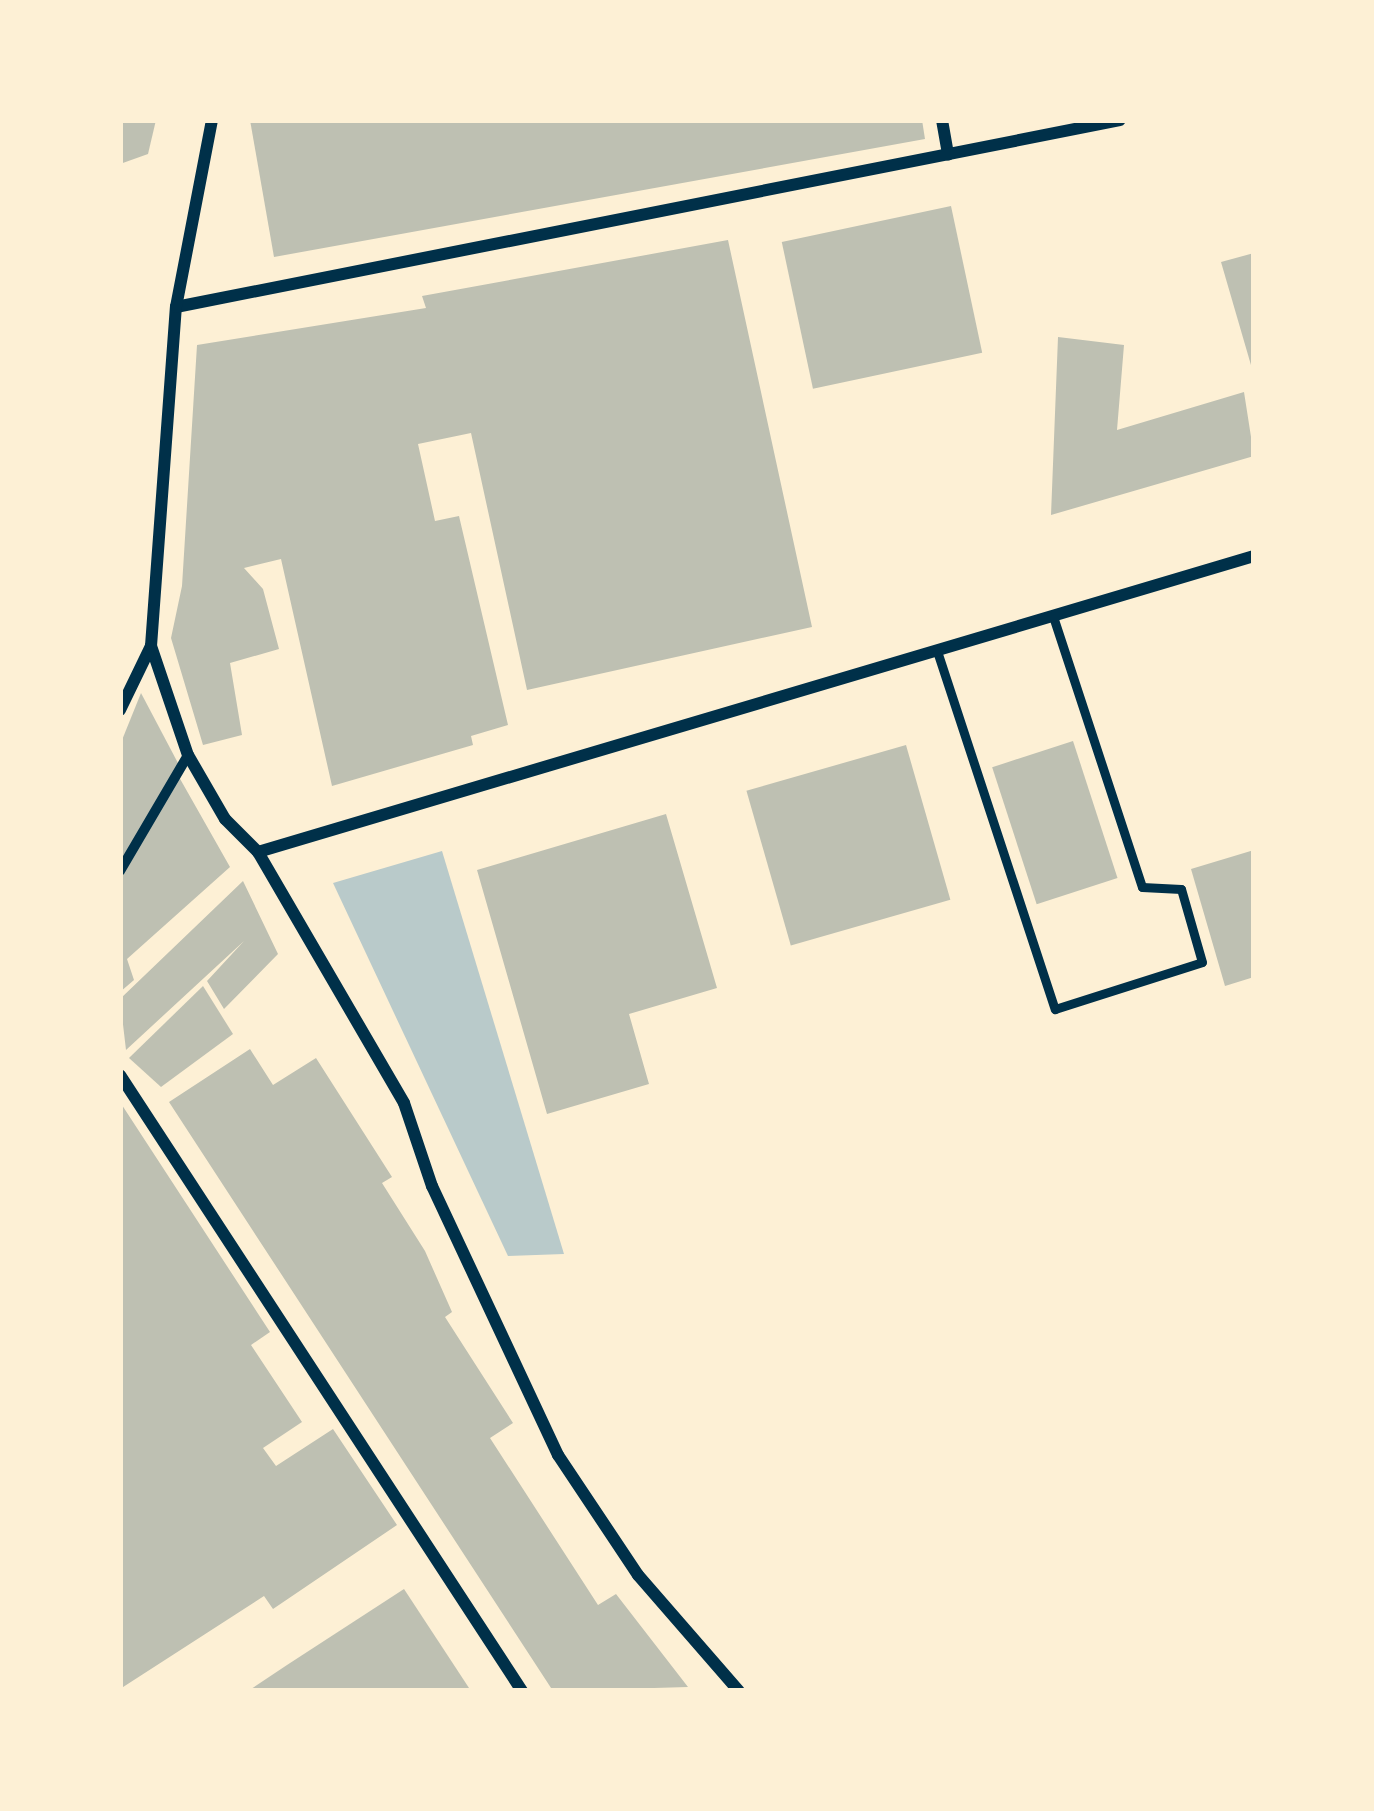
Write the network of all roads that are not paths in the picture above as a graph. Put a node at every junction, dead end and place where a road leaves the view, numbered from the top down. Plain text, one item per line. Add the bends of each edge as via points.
1 (212, 120) edge
2 (943, 120) edge
3 (1120, 120) edge
4 (948, 154) junction
5 (176, 307) junction
6 (1254, 556) edge
7 (1053, 616) junction
8 (151, 646) junction
9 (937, 651) junction
10 (120, 710) edge
11 (188, 755) junction
12 (259, 852) junction
13 (120, 871) edge
14 (120, 1075) edge
15 (522, 1691) edge
16 (740, 1691) edge

1 - 5 street
2 - 4 street
3 - 4 street
4 - 5 street
5 - 8 street
6 - 7 street
7 - 9 street
7 - 9 lane via 1142,887 1181,889 1202,962 1054,1009
8 - 10 street
8 - 11 street
9 - 12 street
11 - 12 street via 225,819
11 - 13 street
12 - 16 street via 404,1103 432,1186 557,1455 638,1575
14 - 15 street

